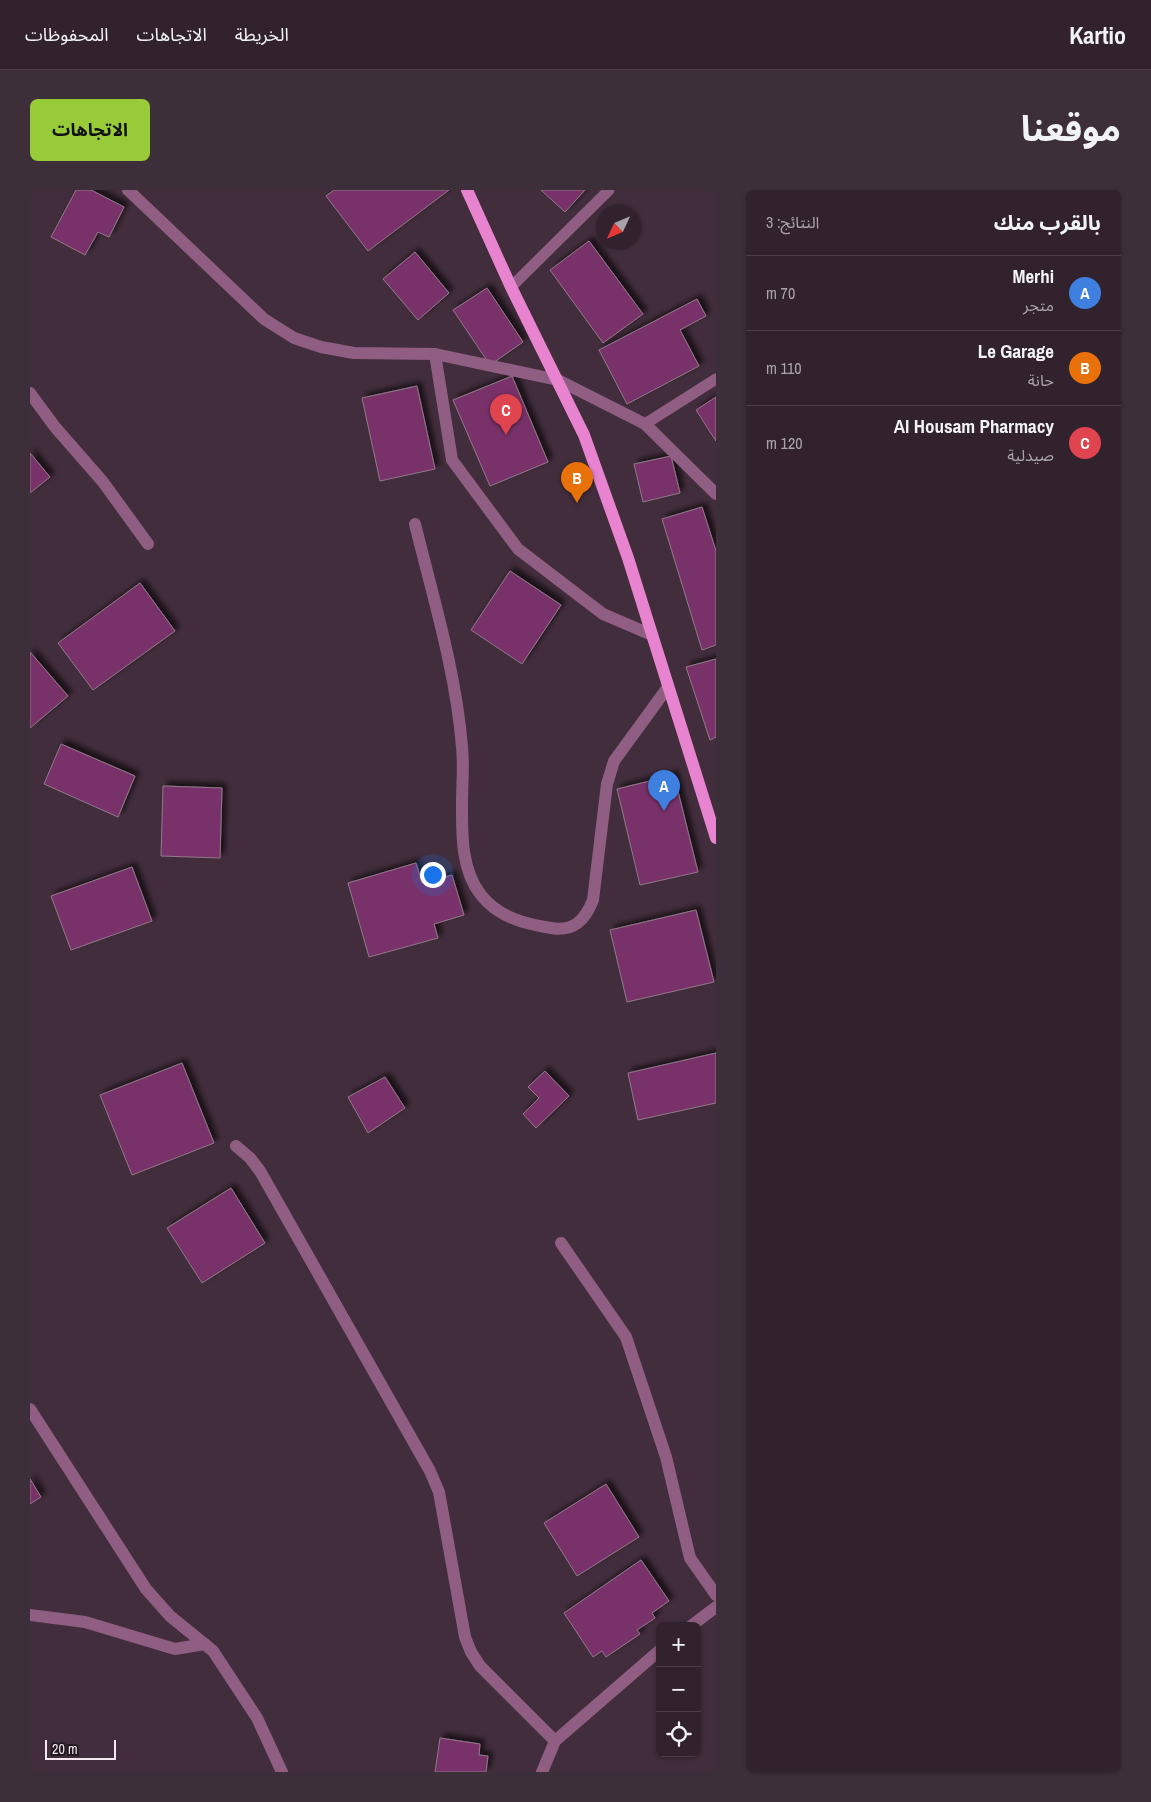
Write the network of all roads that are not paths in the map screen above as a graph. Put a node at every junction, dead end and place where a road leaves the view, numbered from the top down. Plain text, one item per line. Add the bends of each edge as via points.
1 (128, 190) edge
2 (466, 190) edge
3 (609, 190) edge
4 (511, 287) junction
5 (435, 354) junction
6 (716, 379) edge
7 (558, 380) junction
8 (30, 393) edge
9 (645, 424) junction
10 (716, 494) edge
11 (415, 524) dead end
12 (148, 544) dead end
13 (652, 635) junction
14 (668, 687) junction
15 (716, 838) edge
16 (236, 1146) dead end
17 (562, 1243) dead end
18 (30, 1409) edge
19 (716, 1595) edge
20 (716, 1607) edge
21 (30, 1615) edge
22 (696, 1622) edge
23 (206, 1644) junction
24 (656, 1653) edge
25 (555, 1741) junction
26 (282, 1772) edge
27 (542, 1772) edge

1 - 5 street via 264,319 294,338 354,353
2 - 4 main road
3 - 4 lane
4 - 7 main road
5 - 7 street
5 - 13 street via 452,460 518,549 603,614
6 - 9 lane
7 - 9 street
7 - 13 main road via 584,435
8 - 12 street via 103,482
9 - 10 street
11 - 14 street via 457,706 462,748 462,838 470,876 481,896 498,911 524,924 563,930 579,924 588,914 593,900 607,784 614,761
13 - 14 main road
14 - 15 main road
16 - 25 street via 260,1171 430,1472 439,1492 471,1652 480,1666
17 - 19 street via 626,1338 666,1457 690,1558
18 - 23 street via 146,1589 170,1616
20 - 22 street
21 - 23 street via 85,1622 175,1649
23 - 26 street via 258,1718
24 - 25 street
25 - 27 street

